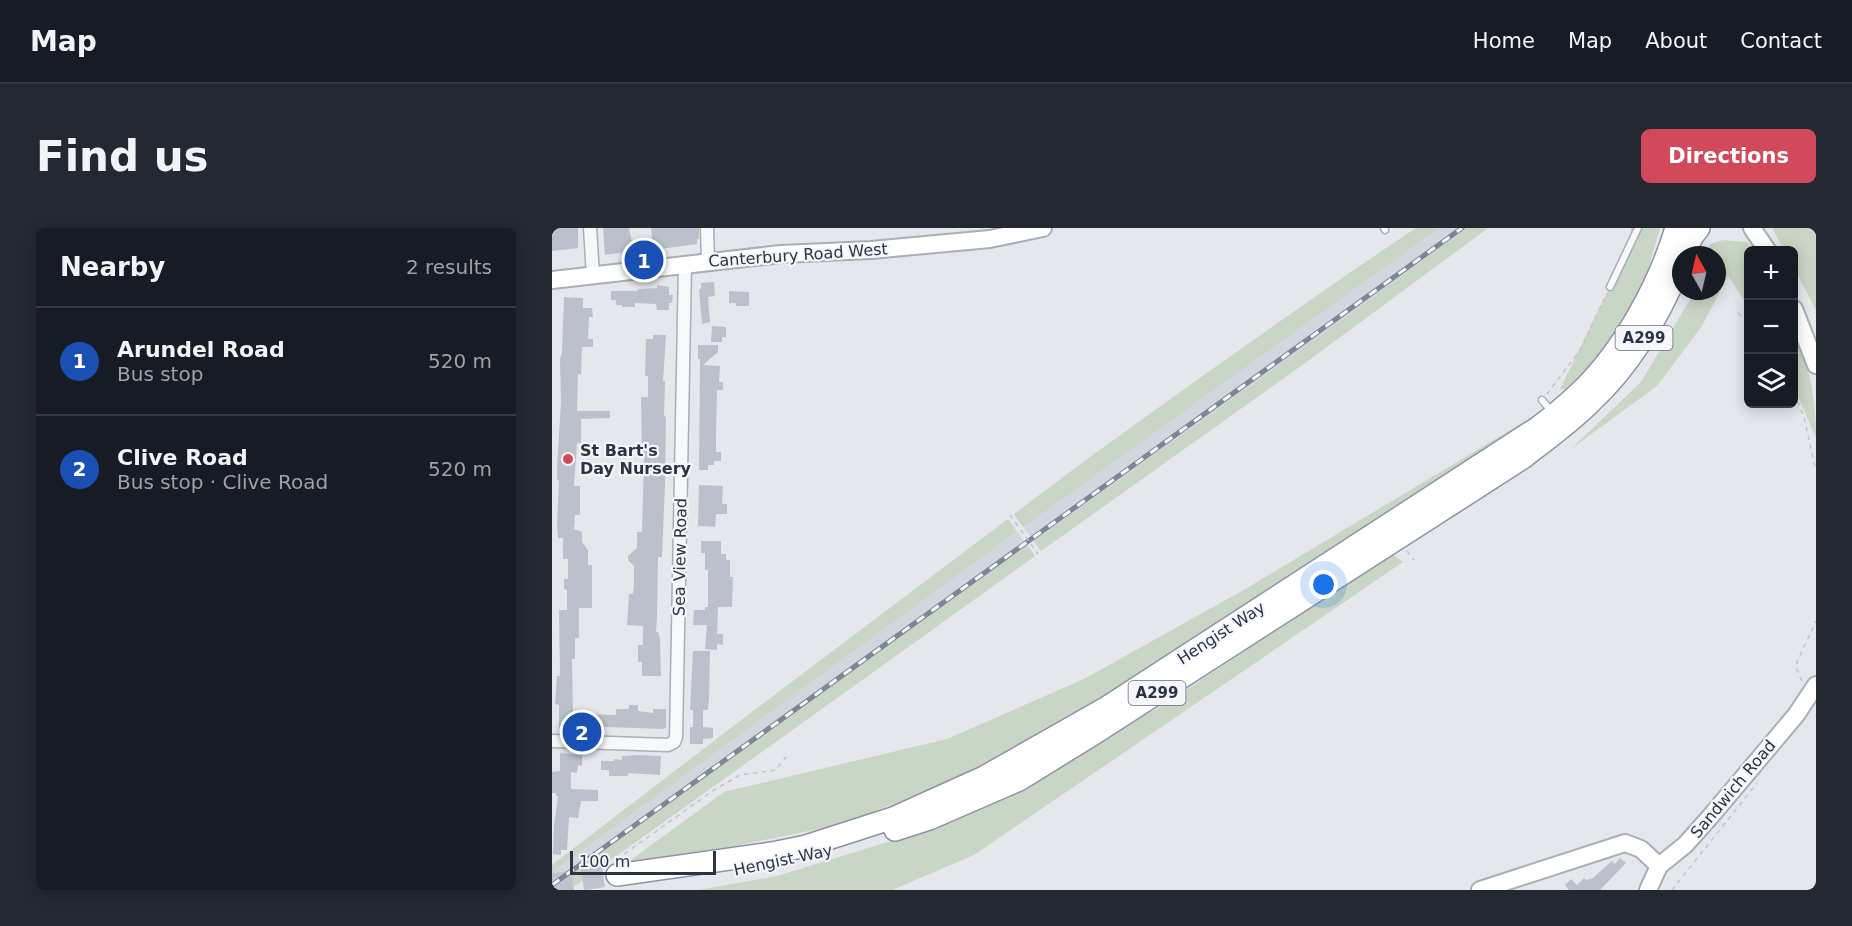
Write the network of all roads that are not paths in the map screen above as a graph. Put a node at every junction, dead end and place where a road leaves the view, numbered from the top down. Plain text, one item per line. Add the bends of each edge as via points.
1 (590, 228) edge
2 (707, 228) edge
3 (1043, 228) edge
4 (1638, 228) edge
5 (1676, 228) edge
6 (1699, 228) edge
7 (1752, 228) edge
8 (1763, 228) edge
9 (1688, 246) edge
10 (1764, 246) edge
11 (1766, 246) edge
12 (708, 261) junction
13 (685, 264) junction
14 (593, 276) junction
15 (552, 280) edge
16 (1672, 286) edge
17 (1610, 287) road end
18 (1798, 319) edge
19 (1816, 365) edge
20 (1814, 688) edge
21 (552, 741) edge
22 (1659, 866) junction
23 (614, 873) edge
24 (1480, 890) edge
25 (1648, 890) edge

1 - 14 street
2 - 12 street
3 - 12 street, Canterbury Road West via 990,239
4 - 17 lane
5 - 23 highway, Hengist Way / A299 via 1649,296 1627,333 1580,392 1548,407 1537,428 1104,709 984,777 893,818 772,853
6 - 9 highway
7 - 10 street
8 - 11 street
12 - 13 street, Canterbury Road West
13 - 14 street, Canterbury Road West
13 - 21 street, Sea View Road via 676,737 668,745
14 - 15 street, Canterbury Road West
16 - 23 highway, Hengist Way / A299 via 1645,336 1619,373 1592,402 1531,452 1019,780 929,819 852,845 774,865
18 - 19 street
20 - 22 street, Sandwich Road via 1710,818
22 - 24 street via 1641,849 1625,843
22 - 25 street, Sandwich Road

